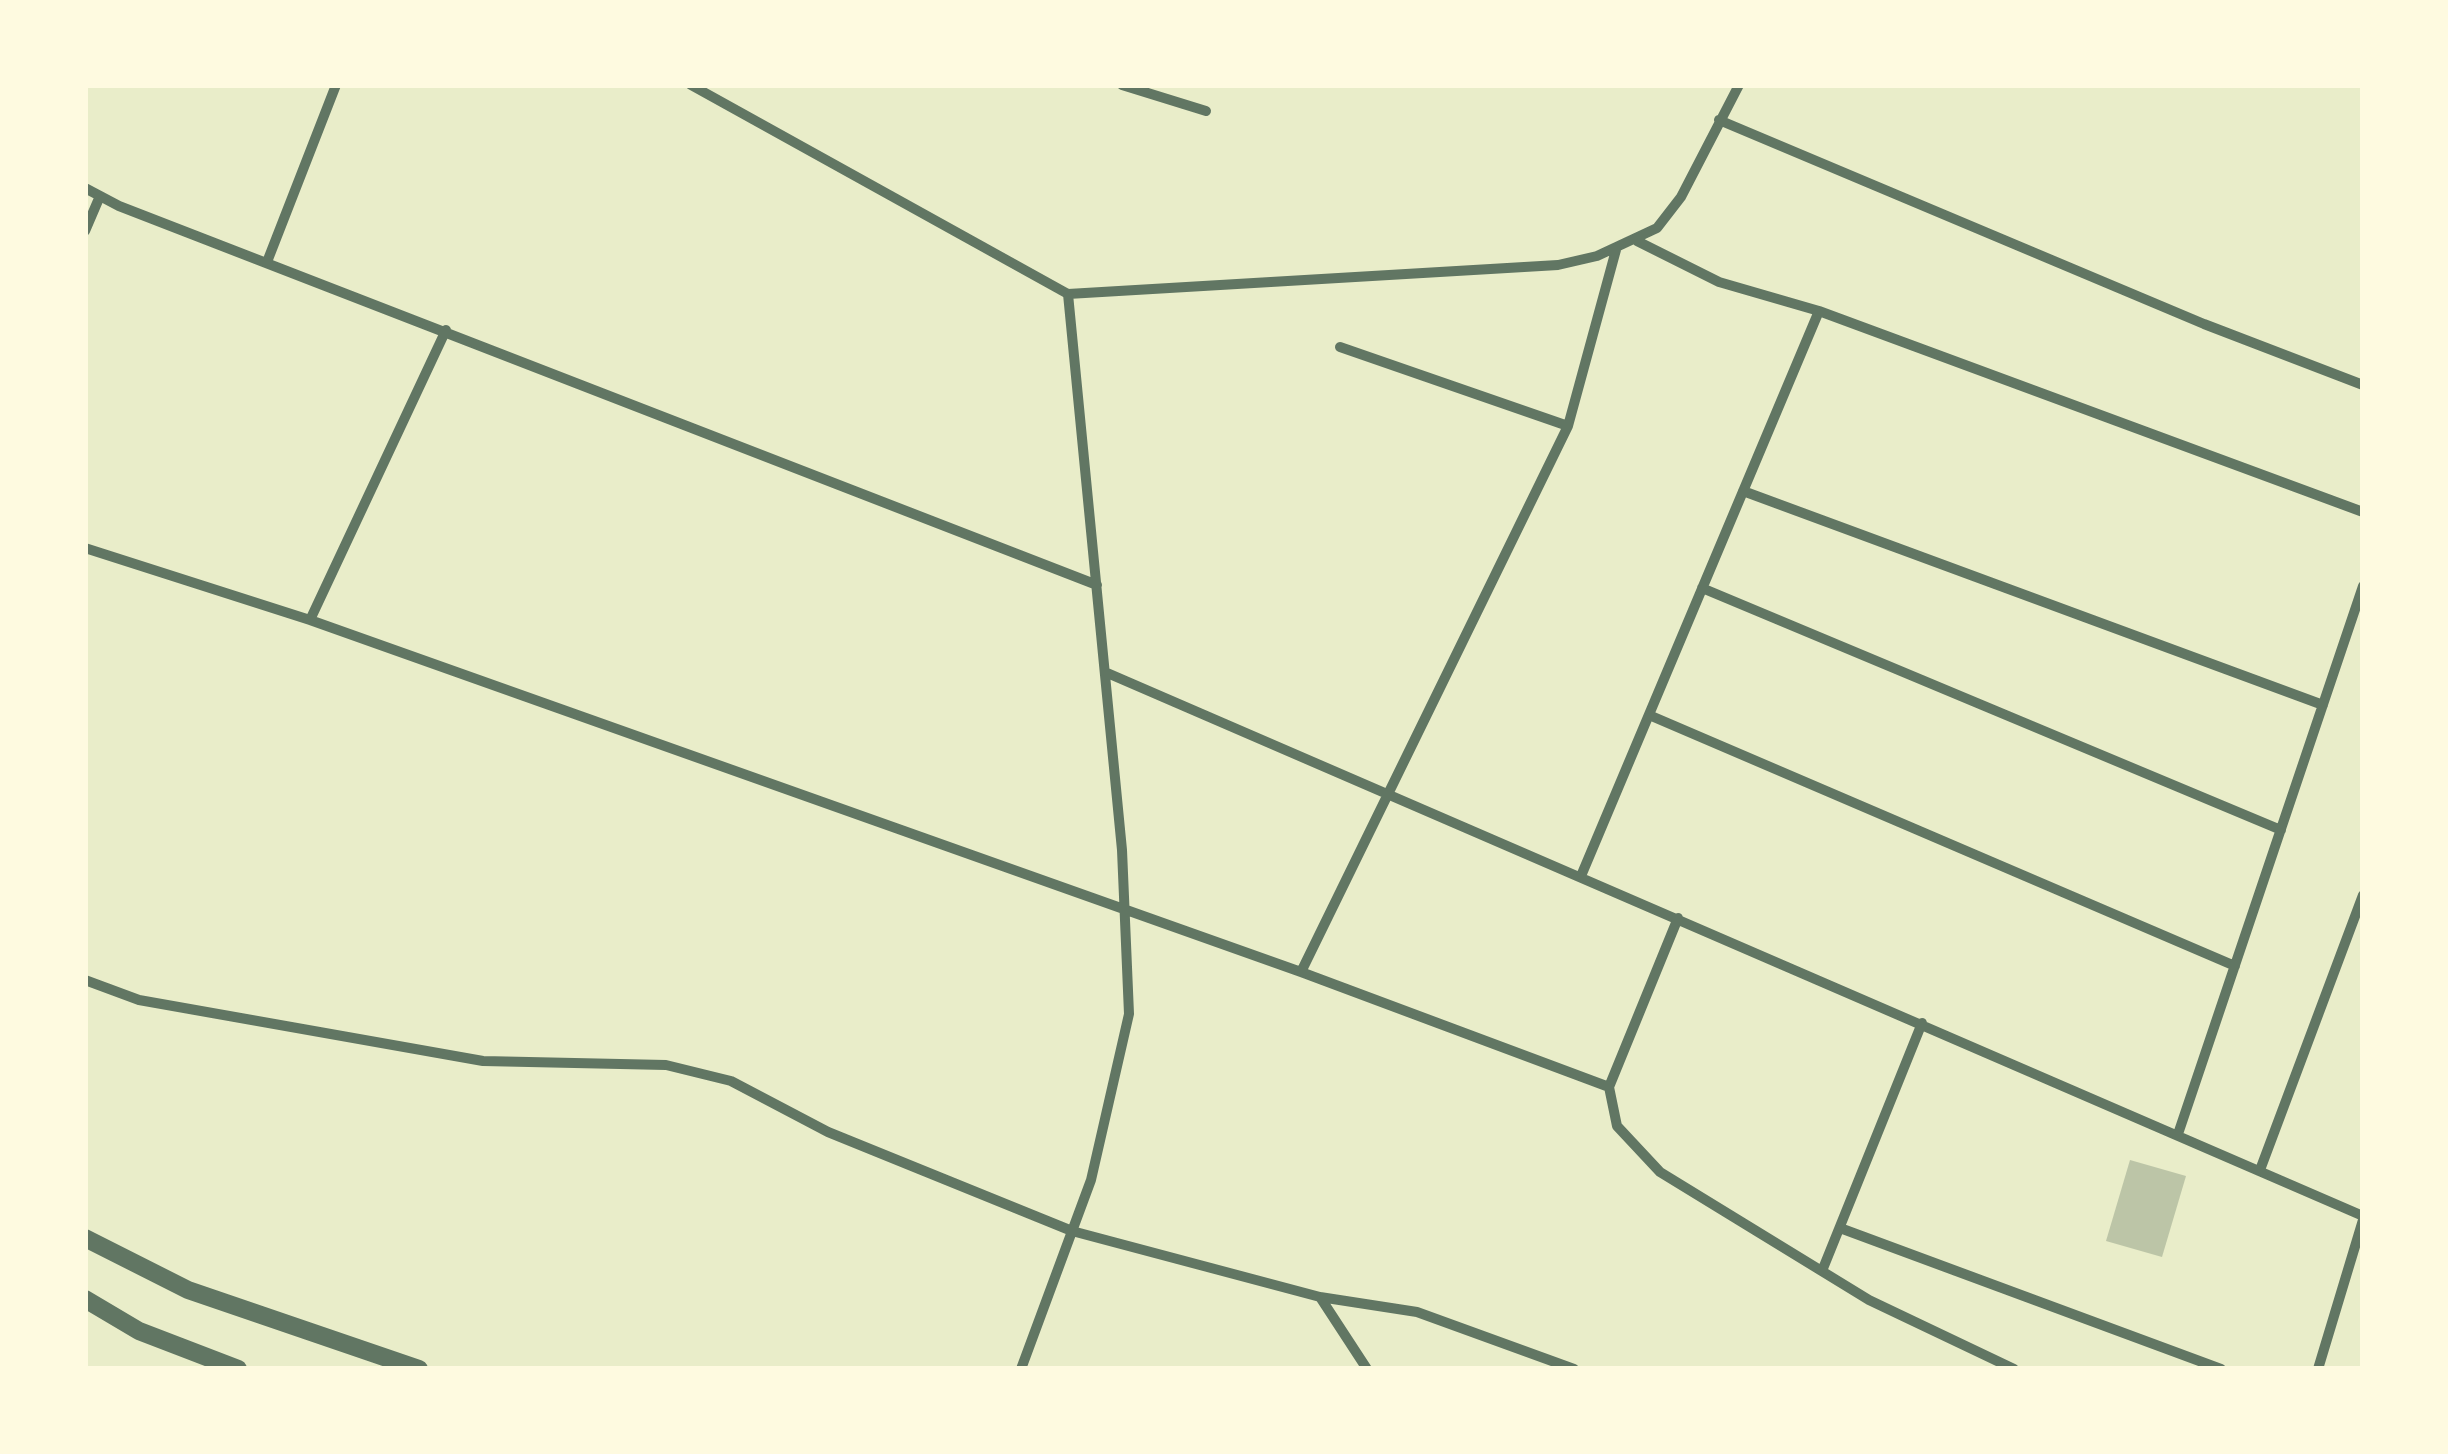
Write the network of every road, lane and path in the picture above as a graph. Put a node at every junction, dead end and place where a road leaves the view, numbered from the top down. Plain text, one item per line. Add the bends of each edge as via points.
1 (336, 85) edge
2 (691, 85) edge
3 (1122, 85) edge
4 (1739, 85) edge
5 (1206, 110) dead end
6 (1719, 120) junction
7 (85, 188) edge
8 (100, 196) junction
9 (85, 231) edge
10 (1637, 241) junction
11 (1616, 250) junction
12 (267, 262) junction
13 (1068, 294) junction
14 (1818, 311) junction
15 (446, 330) junction
16 (1340, 347) dead end
17 (2363, 385) edge
18 (1568, 426) junction
19 (1742, 491) junction
20 (2363, 512) edge
21 (85, 548) edge
22 (1097, 585) junction
23 (2363, 586) edge
24 (1702, 588) junction
25 (310, 620) junction
26 (1105, 672) junction
27 (2323, 705) junction
28 (1649, 715) junction
29 (1392, 795) junction
30 (2281, 830) junction
31 (1581, 876) junction
32 (2363, 894) edge
33 (1125, 909) junction
34 (1678, 918) junction
35 (2235, 966) junction
36 (1301, 972) junction
37 (85, 980) edge
38 (1922, 1022) junction
39 (1609, 1087) junction
40 (2178, 1134) junction
41 (2260, 1170) junction
42 (2363, 1218) edge
43 (1840, 1228) junction
44 (1072, 1231) junction
45 (85, 1238) edge
46 (1822, 1272) junction
47 (1320, 1297) junction
48 (85, 1299) edge
49 (238, 1369) edge
50 (418, 1369) edge
51 (1021, 1369) edge
52 (1367, 1369) edge
53 (1574, 1369) edge
54 (2014, 1369) edge
55 (2221, 1369) edge
56 (2318, 1369) edge

1 - 12 street
2 - 13 street
3 - 5 street
4 - 6 street
6 - 10 street via 1682,197
6 - 17 street
7 - 8 street
8 - 9 street
8 - 12 street
10 - 11 street
10 - 14 street via 1719,282
11 - 13 street via 1558,265
11 - 18 street
12 - 15 street
13 - 22 street
14 - 19 street
14 - 20 street
15 - 22 street
15 - 25 street
16 - 18 street
18 - 29 street
19 - 24 street
19 - 27 street
21 - 25 street
22 - 26 street
23 - 27 street
24 - 28 street
24 - 30 street
25 - 33 street
26 - 29 street
26 - 33 street
27 - 30 street
28 - 31 street
28 - 35 street
29 - 31 street
29 - 36 street
30 - 35 street
31 - 34 street
32 - 41 street
33 - 36 street
33 - 44 street via 1130,1014 1091,1180
34 - 38 street
34 - 39 street
35 - 40 street
36 - 39 street
37 - 44 street via 139,1000 484,1061 666,1066 730,1082 844,1140
38 - 40 street
38 - 43 street
39 - 46 street via 1617,1126 1660,1172
40 - 41 street
41 - 42 street
42 - 56 street
43 - 46 street
43 - 55 street
44 - 47 street
44 - 51 street
45 - 50 street via 188,1290
46 - 54 street
47 - 52 street
47 - 53 street via 1417,1312
48 - 49 street via 139,1331

